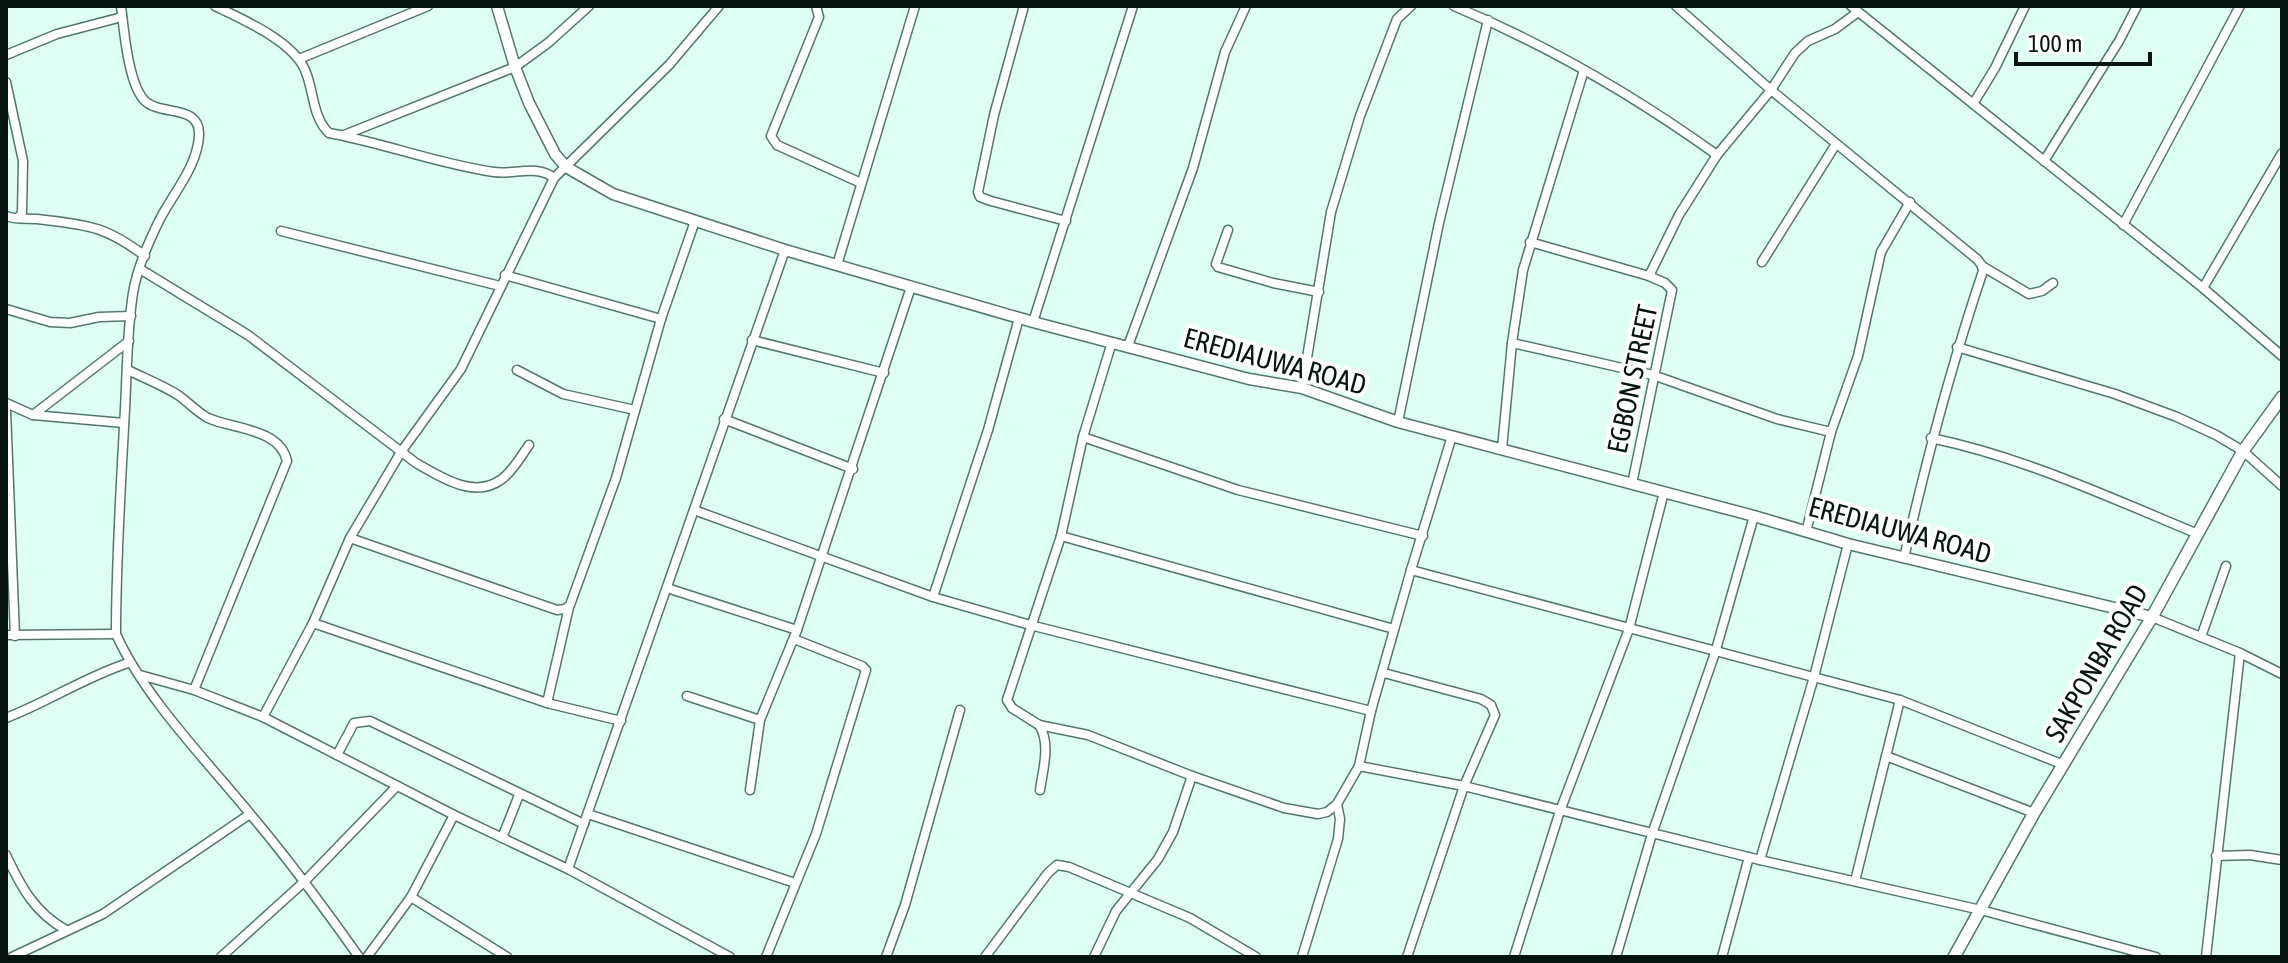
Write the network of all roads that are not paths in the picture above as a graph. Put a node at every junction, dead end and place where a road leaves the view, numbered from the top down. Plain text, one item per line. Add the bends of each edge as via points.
1 (121, 6) edge
2 (215, 6) edge
3 (428, 6) edge
4 (497, 6) edge
5 (589, 6) edge
6 (719, 6) edge
7 (816, 6) edge
8 (915, 6) edge
9 (1024, 6) edge
10 (1133, 6) edge
11 (1246, 6) edge
12 (1411, 6) edge
13 (1454, 6) edge
14 (1676, 6) edge
15 (2025, 6) edge
16 (2137, 6) edge
17 (2240, 6) edge
18 (1854, 9) edge
19 (122, 17) junction
20 (1488, 20) junction
21 (6, 55) edge
22 (299, 59) junction
23 (515, 67) junction
24 (1584, 70) junction
25 (6, 82) edge
26 (1771, 90) junction
27 (1973, 104) junction
28 (343, 136) junction
29 (1836, 144) junction
30 (2282, 153) edge
31 (1717, 155) junction
32 (2044, 161) junction
33 (566, 167) junction
34 (554, 178) junction
35 (861, 183) junction
36 (1910, 202) junction
37 (6, 216) edge
38 (19, 217) junction
39 (695, 221) junction
40 (1066, 221) junction
41 (2123, 225) junction
42 (1228, 230) dead end
43 (281, 231) dead end
44 (1530, 242) junction
45 (785, 250) junction
46 (145, 256) junction
47 (1762, 262) dead end
48 (837, 265) junction
49 (1982, 266) junction
50 (140, 269) junction
51 (505, 275) junction
52 (1649, 276) junction
53 (2053, 283) dead end
54 (500, 286) junction
55 (911, 287) junction
56 (2203, 288) junction
57 (1319, 292) junction
58 (6, 309) edge
59 (131, 316) junction
60 (1019, 318) junction
61 (661, 319) junction
62 (1033, 322) junction
63 (752, 340) junction
64 (129, 341) junction
65 (1112, 342) junction
66 (1512, 343) junction
67 (1128, 346) junction
68 (1957, 347) junction
69 (2282, 356) edge
70 (128, 370) junction
71 (517, 370) dead end
72 (884, 373) junction
73 (1653, 375) junction
74 (1302, 388) junction
75 (2282, 397) edge
76 (6, 403) edge
77 (6, 410) edge
78 (635, 410) junction
79 (33, 415) junction
80 (724, 419) junction
81 (1398, 422) junction
82 (124, 423) junction
83 (1831, 432) junction
84 (1452, 436) junction
85 (1083, 437) junction
86 (1931, 438) junction
87 (529, 445) dead end
88 (1502, 449) junction
89 (2243, 451) junction
90 (401, 452) junction
91 (853, 469) junction
92 (1632, 484) junction
93 (2282, 486) edge
94 (1664, 492) junction
95 (694, 510) junction
96 (1754, 516) junction
97 (1806, 532) junction
98 (2198, 534) junction
99 (1061, 536) junction
100 (1423, 536) junction
101 (350, 538) junction
102 (1848, 544) junction
103 (823, 557) junction
104 (1904, 558) junction
105 (2226, 566) dead end
106 (1411, 570) junction
107 (667, 588) junction
108 (933, 597) junction
109 (570, 605) junction
110 (2152, 617) junction
111 (313, 623) junction
112 (1030, 625) junction
113 (1394, 629) junction
114 (1629, 629) junction
115 (116, 634) junction
116 (796, 635) junction
117 (11, 636) edge
118 (2201, 637) junction
119 (1715, 653) junction
120 (2240, 653) junction
121 (128, 663) junction
122 (137, 672) junction
123 (1384, 673) junction
124 (2282, 674) edge
125 (1814, 677) junction
126 (194, 690) junction
127 (687, 696) dead end
128 (1900, 700) junction
129 (547, 703) junction
130 (960, 710) dead end
131 (1371, 711) junction
132 (263, 717) junction
133 (6, 718) edge
134 (760, 720) junction
135 (621, 721) junction
136 (1039, 725) junction
137 (337, 755) junction
138 (1886, 756) junction
139 (2064, 765) junction
140 (1359, 766) junction
141 (1192, 776) junction
142 (397, 786) junction
143 (1464, 786) junction
144 (750, 790) dead end
145 (1040, 790) dead end
146 (519, 795) junction
147 (1337, 804) junction
148 (1560, 811) junction
149 (2034, 813) junction
150 (250, 814) junction
151 (588, 814) junction
152 (454, 815) junction
153 (584, 824) junction
154 (1652, 834) junction
155 (502, 838) junction
156 (6, 855) edge
157 (2216, 856) junction
158 (1749, 857) junction
159 (1760, 860) junction
160 (2282, 860) edge
161 (568, 869) junction
162 (305, 881) junction
163 (1855, 881) junction
164 (795, 883) junction
165 (1131, 893) junction
166 (411, 897) junction
167 (1981, 910) junction
168 (66, 930) junction
169 (12, 957) edge
170 (221, 957) edge
171 (359, 957) edge
172 (367, 957) edge
173 (507, 957) edge
174 (730, 957) edge
175 (766, 957) edge
176 (886, 957) edge
177 (985, 957) edge
178 (1094, 957) edge
179 (1256, 957) edge
180 (1302, 957) edge
181 (1407, 957) edge
182 (1514, 957) edge
183 (1616, 957) edge
184 (1722, 957) edge
185 (1954, 957) edge
186 (2156, 957) edge
187 (2206, 957) edge

1 - 19 street
2 - 22 street via 262,28
3 - 22 street
4 - 23 street, EREDIAUWA ROAD
5 - 23 street
6 - 33 street via 669,65
7 - 35 street via 819,17 771,136 777,145
8 - 35 street
9 - 40 street via 978,192 991,201
10 - 40 street
11 - 67 street via 1225,52 1193,168
12 - 57 street via 1397,19 1360,116 1331,212
13 - 20 street
14 - 26 street
15 - 27 street
16 - 32 street
17 - 41 street
18 - 26 street via 1835,29 1795,53
18 - 27 street
19 - 21 street via 57,34
19 - 46 street via 143,99 154,107 188,114 199,137 188,172
20 - 24 street
20 - 81 street
22 - 28 street via 321,125
23 - 28 street
23 - 33 street, EREDIAUWA ROAD via 545,138
24 - 31 street
24 - 44 street
25 - 38 street via 23,161
26 - 29 street
26 - 31 street
27 - 32 street
28 - 34 street via 479,170 536,170
29 - 36 street
29 - 47 street
30 - 56 street
31 - 52 street
32 - 41 street
33 - 34 street
33 - 39 street, EREDIAUWA ROAD via 613,194
34 - 51 street
35 - 48 street
36 - 49 street
36 - 83 street via 1881,252 1858,356
37 - 38 street
38 - 46 street via 101,229
39 - 45 street, EREDIAUWA ROAD
39 - 61 street
40 - 62 street
41 - 56 street
42 - 57 street via 1218,267
43 - 54 street
44 - 52 street, EGBON STREET
44 - 66 street
45 - 48 street, EREDIAUWA ROAD
45 - 63 street
46 - 50 street
48 - 55 street, EREDIAUWA ROAD
49 - 53 street via 2029,294
49 - 68 street
50 - 59 street
50 - 90 street via 248,335
51 - 54 street
51 - 61 street
52 - 73 street, EGBON STREET via 1672,290
54 - 90 street via 461,369
55 - 60 street, EREDIAUWA ROAD
55 - 72 street
56 - 69 street
57 - 74 street
58 - 59 street via 60,323
59 - 64 street
60 - 62 street, EREDIAUWA ROAD
60 - 108 street
61 - 78 street
62 - 65 street, EREDIAUWA ROAD
63 - 72 street
63 - 80 street
64 - 70 street
64 - 79 street
65 - 67 street, EREDIAUWA ROAD
65 - 85 street
66 - 73 street
66 - 88 street
67 - 74 street, EREDIAUWA ROAD
68 - 86 street
68 - 89 street via 2131,399
70 - 82 street
70 - 126 street via 177,394 207,417 258,432 286,453
71 - 78 street via 563,394
72 - 91 street
73 - 83 street via 1777,419
73 - 92 street, EGBON STREET
74 - 81 street, EREDIAUWA ROAD
75 - 89 main road, SAKPONBA ROAD
76 - 79 street
77 - 117 street
78 - 109 street
79 - 82 street
80 - 91 street
80 - 95 street
81 - 84 street, EREDIAUWA ROAD
82 - 115 street
83 - 97 street
84 - 88 street, EREDIAUWA ROAD
84 - 100 street
85 - 99 street
85 - 100 street via 1238,490
86 - 98 street via 2083,486
86 - 104 street
87 - 90 street via 504,478 475,489 443,478
88 - 92 street, EREDIAUWA ROAD
89 - 93 street
89 - 98 main road, SAKPONBA ROAD
90 - 101 street
91 - 103 street
92 - 94 street, EREDIAUWA ROAD
94 - 96 street, EREDIAUWA ROAD
94 - 114 street
95 - 103 street
95 - 107 street
96 - 97 street, EREDIAUWA ROAD
96 - 119 street
97 - 102 street, EREDIAUWA ROAD
98 - 110 main road, SAKPONBA ROAD
99 - 112 street
99 - 113 street
100 - 106 street
101 - 109 street via 557,610
101 - 111 street
102 - 104 street, EREDIAUWA ROAD
102 - 125 street
103 - 108 street
103 - 116 street
104 - 110 street, EREDIAUWA ROAD
105 - 118 street
106 - 113 street
106 - 114 street
107 - 116 street
107 - 135 street
108 - 112 street
109 - 129 street
110 - 118 street
110 - 139 main road, SAKPONBA ROAD
111 - 129 street
111 - 132 street
112 - 131 street
112 - 136 street via 1007,700
113 - 123 street
114 - 119 street
114 - 148 street
115 - 117 street
115 - 121 street
116 - 134 street
116 - 164 street via 866,670 816,834
118 - 120 street
119 - 125 street
119 - 154 street
120 - 124 street
120 - 157 street
121 - 122 street
121 - 133 street
122 - 126 street
122 - 150 street
123 - 131 street
123 - 143 street via 1491,705 1495,715
125 - 128 street
125 - 159 street
126 - 132 street
127 - 134 street
128 - 138 street
128 - 139 street
129 - 135 street
130 - 176 street
131 - 140 street
132 - 137 street
134 - 144 street
135 - 151 street
136 - 141 street via 1088,735
136 - 145 street via 1046,743
137 - 142 street
137 - 146 street via 354,723 370,721
138 - 149 street
138 - 163 street
139 - 149 main road, SAKPONBA ROAD
140 - 143 street
140 - 147 street
141 - 147 street via 1284,808 1318,814
141 - 165 street via 1173,832
142 - 152 street
142 - 162 street
143 - 148 street
143 - 181 street
146 - 153 street
146 - 155 street
147 - 180 street via 1338,839
148 - 154 street
148 - 182 street
149 - 167 main road, SAKPONBA ROAD
150 - 162 street
150 - 168 street via 103,914
151 - 153 street
151 - 164 street
152 - 155 street
152 - 166 street
153 - 161 street
154 - 158 street
154 - 183 street
155 - 161 street
156 - 168 street via 23,891 48,920
157 - 160 street
157 - 187 street
158 - 159 street
158 - 184 street
159 - 163 street
161 - 174 street
162 - 170 street
162 - 171 street
163 - 167 street
164 - 175 street
165 - 177 street via 1057,865
165 - 178 street
165 - 179 street via 1190,918
166 - 172 street
166 - 173 street
167 - 185 main road, SAKPONBA ROAD
167 - 186 street
168 - 169 street

